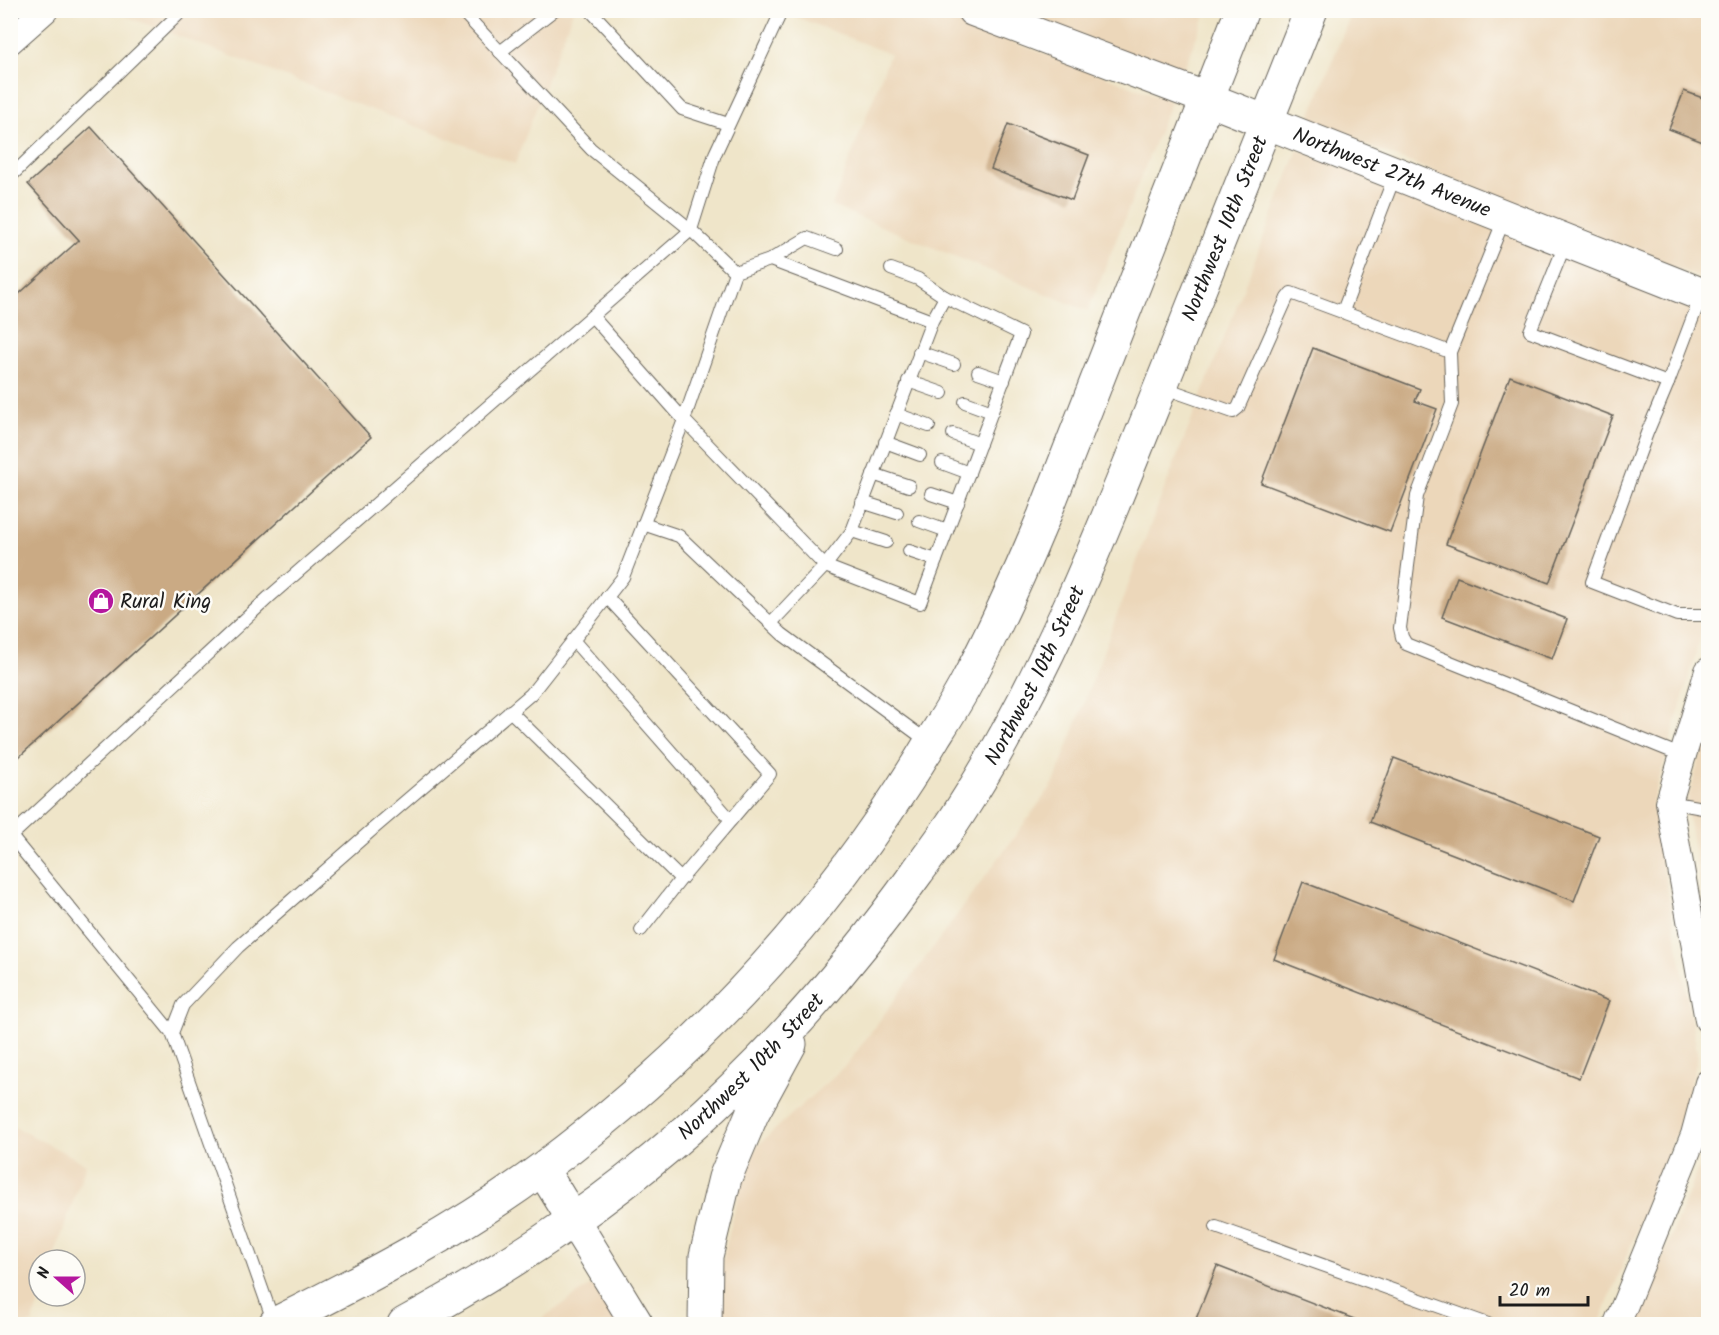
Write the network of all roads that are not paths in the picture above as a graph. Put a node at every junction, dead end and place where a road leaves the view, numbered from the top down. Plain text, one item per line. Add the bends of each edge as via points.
1 (45, 10) edge
2 (183, 10) edge
3 (461, 10) edge
4 (554, 10) edge
5 (590, 10) edge
6 (782, 10) edge
7 (973, 10) edge
8 (1242, 10) edge
9 (1311, 10) edge
10 (10, 41) edge
11 (500, 52) junction
12 (1208, 99) junction
13 (1268, 122) junction
14 (728, 124) junction
15 (1396, 172) junction
16 (10, 177) edge
17 (1505, 216) junction
18 (690, 230) junction
19 (1566, 241) junction
20 (837, 249) dead end
21 (770, 260) junction
22 (891, 269) dead end
23 (735, 272) junction
24 (1705, 296) edge
25 (945, 297) junction
26 (1343, 311) junction
27 (592, 316) junction
28 (932, 321) junction
29 (919, 352) junction
30 (1450, 352) junction
31 (954, 364) dead end
32 (978, 372) dead end
33 (908, 381) junction
34 (1004, 381) junction
35 (1668, 382) junction
36 (1161, 387) junction
37 (942, 393) dead end
38 (965, 402) dead end
39 (992, 412) junction
40 (896, 414) junction
41 (684, 420) junction
42 (929, 426) dead end
43 (953, 434) dead end
44 (885, 442) junction
45 (980, 444) junction
46 (920, 455) dead end
47 (942, 463) dead end
48 (969, 473) junction
49 (873, 474) junction
50 (909, 486) dead end
51 (931, 494) dead end
52 (862, 502) junction
53 (958, 503) junction
54 (897, 513) dead end
55 (919, 521) dead end
56 (643, 524) junction
57 (852, 531) junction
58 (947, 531) junction
59 (886, 542) dead end
60 (909, 551) dead end
61 (936, 560) junction
62 (825, 566) junction
63 (607, 597) junction
64 (1708, 615) edge
65 (771, 623) junction
66 (573, 640) junction
67 (1708, 671) edge
68 (510, 711) junction
69 (930, 744) junction
70 (1683, 756) junction
71 (1669, 802) junction
72 (1708, 809) edge
73 (731, 820) junction
74 (11, 835) edge
75 (681, 879) junction
76 (641, 930) dead end
77 (811, 1006) junction
78 (1708, 1020) edge
79 (172, 1033) junction
80 (1708, 1083) edge
81 (542, 1169) junction
82 (574, 1220) junction
83 (1216, 1227) dead end
84 (275, 1324) edge
85 (404, 1324) edge
86 (637, 1324) edge
87 (705, 1324) edge
88 (1488, 1324) edge
89 (1617, 1324) edge

1 - 10 street
2 - 16 lane
3 - 11 lane
4 - 11 lane
5 - 14 lane via 682,109
6 - 14 lane
7 - 12 street, Northwest 27th Avenue
8 - 12 main road
9 - 13 main road, Northwest 10th Street
11 - 18 lane via 591,148
12 - 13 main road, Northwest 27th Avenue
12 - 69 main road via 1011,595 968,681
13 - 15 main road, Northwest 27th Avenue
13 - 36 main road, Northwest 10th Street
14 - 18 lane
15 - 17 main road, Northwest 27th Avenue
15 - 26 lane
17 - 19 main road, Northwest 27th Avenue
17 - 30 lane
18 - 23 lane
18 - 27 lane
19 - 24 main road, Northwest 27th Avenue
19 - 35 lane via 1530,331
20 - 21 lane via 807,238
21 - 23 lane
21 - 28 lane
22 - 25 lane via 918,279
23 - 41 lane
24 - 35 lane
25 - 28 lane
25 - 34 lane via 1021,334
26 - 30 lane
26 - 36 lane via 1291,293 1233,412
27 - 41 lane
27 - 74 lane via 269,597
28 - 29 lane
29 - 31 lane
29 - 33 lane
30 - 70 lane via 1452,404 1417,496 1400,628 1406,644
32 - 34 lane
33 - 37 lane
33 - 40 lane
34 - 39 lane
35 - 64 lane via 1592,582 1677,615
36 - 77 main road, Northwest 10th Street via 1067,613 1019,710 961,811 883,920
38 - 39 lane
39 - 45 lane
40 - 42 lane
40 - 44 lane
41 - 56 lane
41 - 62 lane
43 - 45 lane
44 - 46 lane
44 - 49 lane
45 - 48 lane
47 - 48 lane
48 - 53 lane
49 - 50 lane
49 - 52 lane
51 - 53 lane
52 - 54 lane
52 - 57 lane
53 - 58 lane
55 - 58 lane
56 - 63 lane via 623,577
56 - 65 lane via 679,536
57 - 59 lane
57 - 62 lane
58 - 61 lane
60 - 61 lane
61 - 62 lane via 920,603
62 - 65 lane
63 - 66 lane
63 - 73 lane via 770,774
65 - 69 lane
66 - 68 lane via 531,694
66 - 73 lane
67 - 70 street
68 - 75 lane
68 - 79 lane via 238,947 183,1005
69 - 81 main road via 852,862 778,953 713,1022 644,1086
70 - 71 street
71 - 72 lane
71 - 78 street
73 - 75 lane
74 - 79 lane
75 - 76 lane
77 - 82 main road, Northwest 10th Street via 720,1100 652,1160
77 - 87 main road via 752,1114 724,1179 706,1256
79 - 84 lane
80 - 89 street via 1694,1135
81 - 82 street
81 - 84 main road via 395,1262
82 - 85 main road, Northwest 10th Street via 449,1300
82 - 86 street
83 - 88 lane

